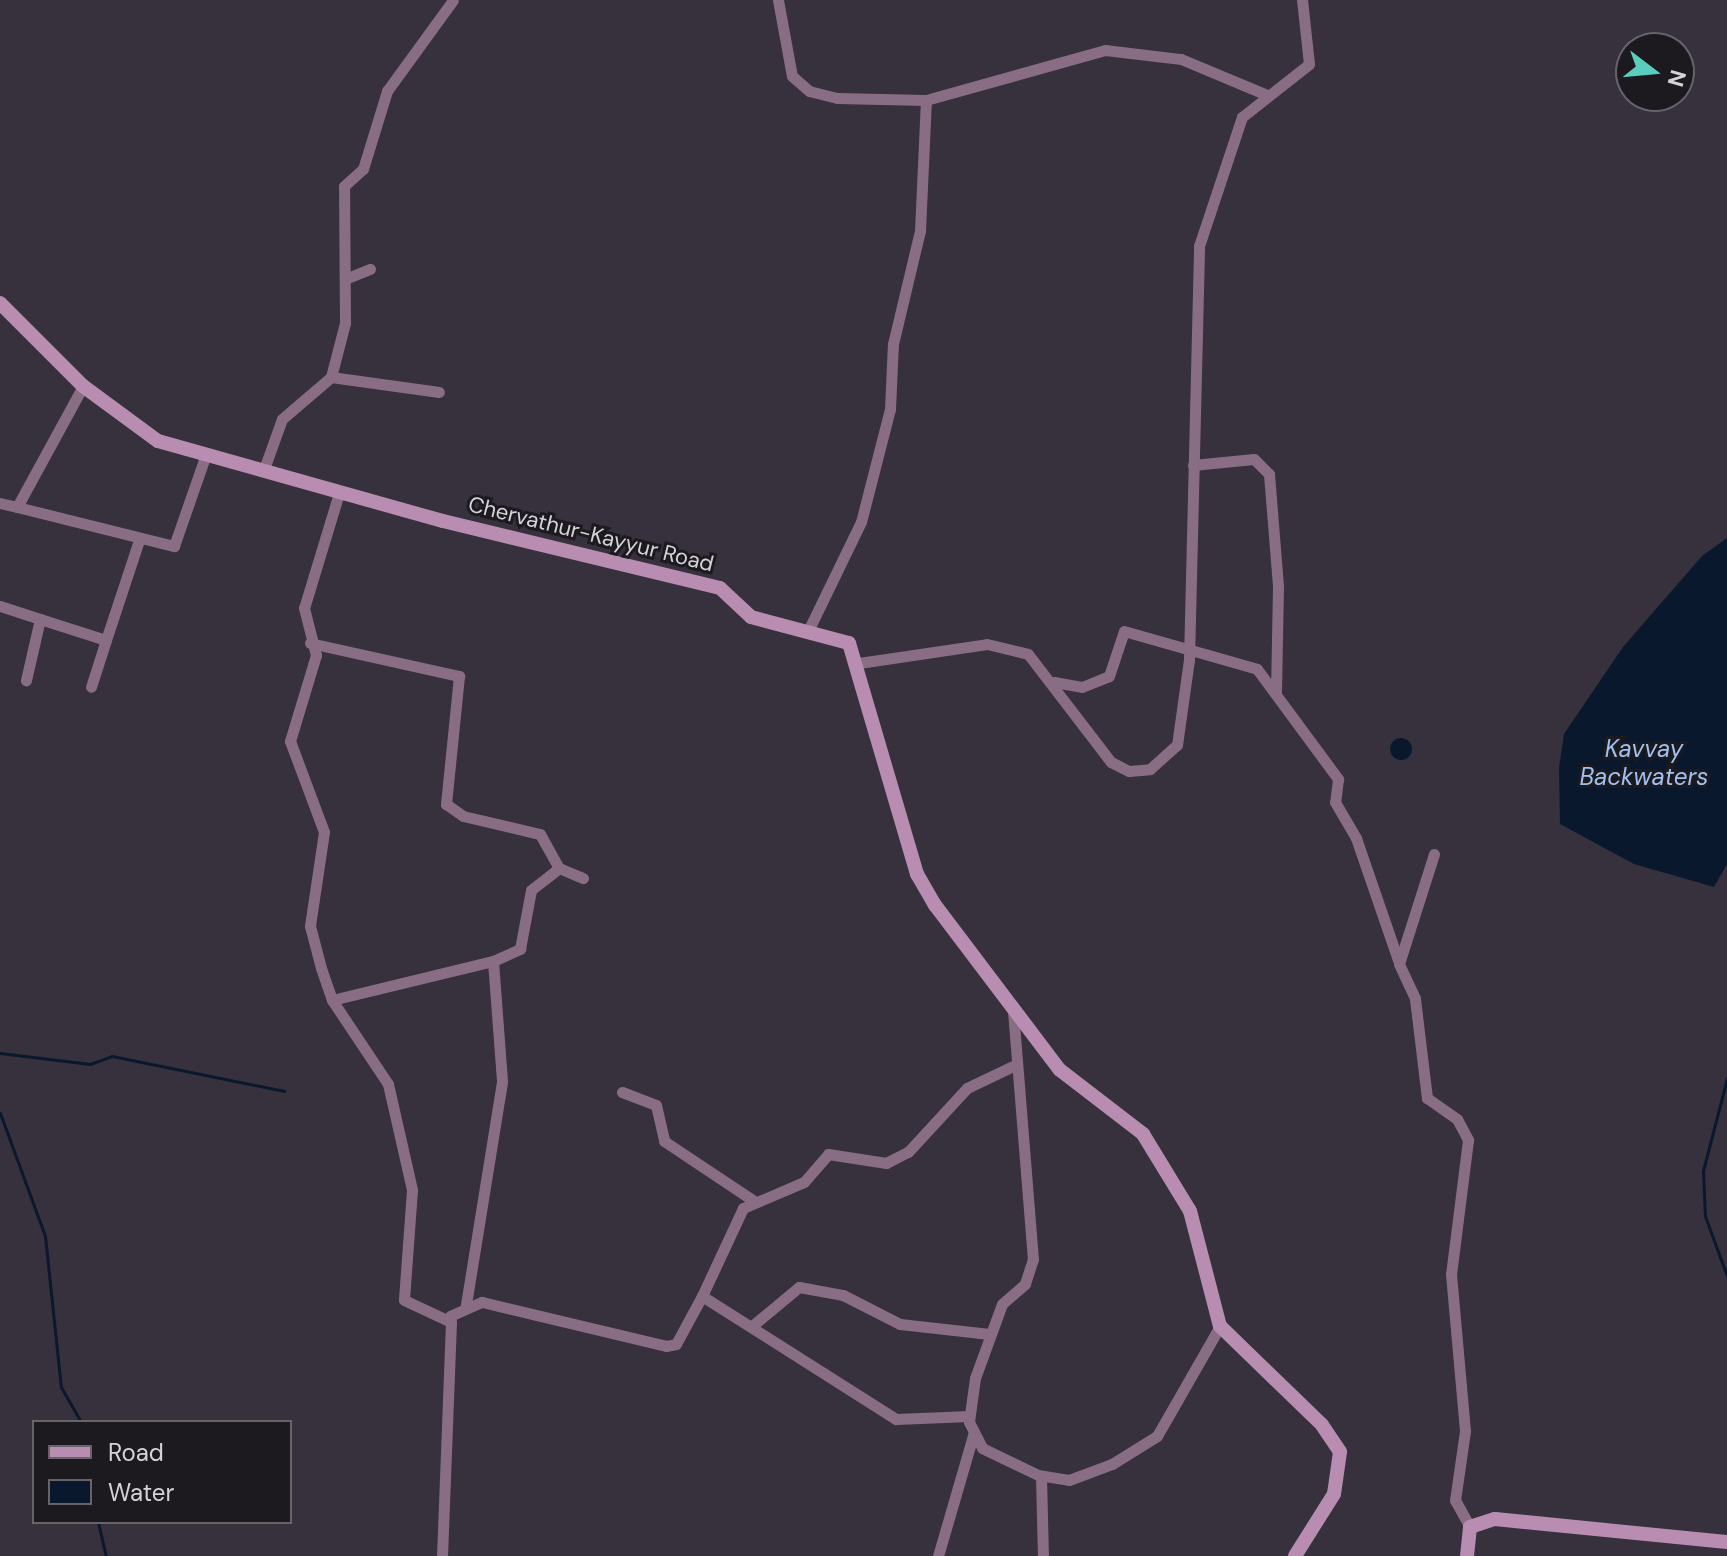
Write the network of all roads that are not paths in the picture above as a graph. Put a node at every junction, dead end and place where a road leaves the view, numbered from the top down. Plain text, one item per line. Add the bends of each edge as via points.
1 (453, 0) edge
2 (778, 0) edge
3 (1302, 0) edge
4 (1267, 95) junction
5 (926, 100) junction
6 (370, 269) dead end
7 (345, 279) junction
8 (0, 303) edge
9 (331, 377) junction
10 (83, 386) junction
11 (439, 392) dead end
12 (205, 457) junction
13 (1193, 465) junction
14 (264, 469) junction
15 (339, 493) junction
16 (0, 503) edge
17 (17, 507) junction
18 (139, 540) junction
19 (0, 606) edge
20 (40, 619) junction
21 (808, 631) junction
22 (106, 640) junction
23 (310, 643) junction
24 (1190, 647) junction
25 (859, 663) junction
26 (26, 680) dead end
27 (1054, 682) junction
28 (91, 687) dead end
29 (1276, 692) junction
30 (1434, 854) dead end
31 (559, 868) junction
32 (583, 878) dead end
33 (493, 961) junction
34 (1399, 964) junction
35 (332, 1000) junction
36 (1013, 1011) junction
37 (1013, 1066) junction
38 (622, 1092) dead end
39 (754, 1201) junction
40 (702, 1296) junction
41 (466, 1305) junction
42 (450, 1316) junction
43 (752, 1326) junction
44 (1220, 1326) junction
45 (989, 1334) junction
46 (969, 1416) junction
47 (974, 1432) junction
48 (1041, 1476) junction
49 (1470, 1527) junction
50 (1727, 1542) edge
51 (442, 1556) edge
52 (938, 1556) edge
53 (1043, 1556) edge
54 (1295, 1556) edge
55 (1467, 1556) edge

1 - 7 street via 387,91 363,169 344,186
2 - 5 street via 792,76 809,91
3 - 4 street via 1309,64
4 - 5 street via 1181,59 1105,50
4 - 13 street via 1242,117 1199,246
5 - 21 street via 920,231 893,344 890,409 861,522
6 - 7 street
7 - 9 street via 345,323
8 - 10 main road, Chervathur-Kayyur Road
9 - 11 street
9 - 14 street via 282,419
10 - 12 main road, Chervathur-Kayyur Road via 158,441
10 - 17 street
12 - 14 main road, Chervathur-Kayyur Road
12 - 18 street via 174,546
13 - 24 street
13 - 29 street via 1254,459 1269,474 1278,587
14 - 15 main road, Chervathur-Kayyur Road
15 - 21 main road, Chervathur-Kayyur Road via 720,588 751,617
15 - 23 street via 304,608
16 - 17 street
17 - 18 street
18 - 22 street
19 - 20 street
20 - 22 street
20 - 26 street
21 - 25 main road, Chervathur-Kayyur Road via 849,643
22 - 28 street
23 - 31 street via 459,676 446,804 463,816 540,834
23 - 35 street via 316,655 290,741 324,832 310,926
24 - 27 street via 1124,631 1109,676 1082,687
24 - 27 street via 1177,745 1150,769 1129,771 1111,762
24 - 29 street via 1238,658
25 - 27 street via 987,644 1028,654
25 - 36 main road via 917,874
29 - 34 street via 1338,779 1335,802 1356,838
30 - 34 street
31 - 32 street
31 - 33 street via 531,890 520,949
33 - 35 street
33 - 41 street via 502,1082
34 - 49 street via 1415,999 1427,1098 1457,1119 1468,1140 1451,1274 1465,1431 1455,1500
35 - 42 street via 393,1102 412,1190 404,1300
36 - 37 street
36 - 44 main road via 1060,1070 1143,1134 1175,1179
37 - 39 street via 967,1088 908,1152 886,1163 828,1154 804,1182
37 - 45 street via 1033,1259 1025,1284 1002,1304
38 - 39 street via 656,1105 664,1141
39 - 40 street via 728,1233
40 - 41 street via 676,1344 666,1346 526,1310
40 - 43 street
41 - 42 street
42 - 51 street
43 - 45 street via 799,1287 843,1295 900,1324
43 - 46 street via 896,1419
44 - 48 street via 1157,1436 1069,1480
44 - 54 main road via 1322,1425 1340,1452 1334,1494
45 - 46 street
46 - 47 street
47 - 48 street via 982,1448
47 - 52 street
48 - 53 street
49 - 50 main road via 1495,1519
49 - 55 main road

